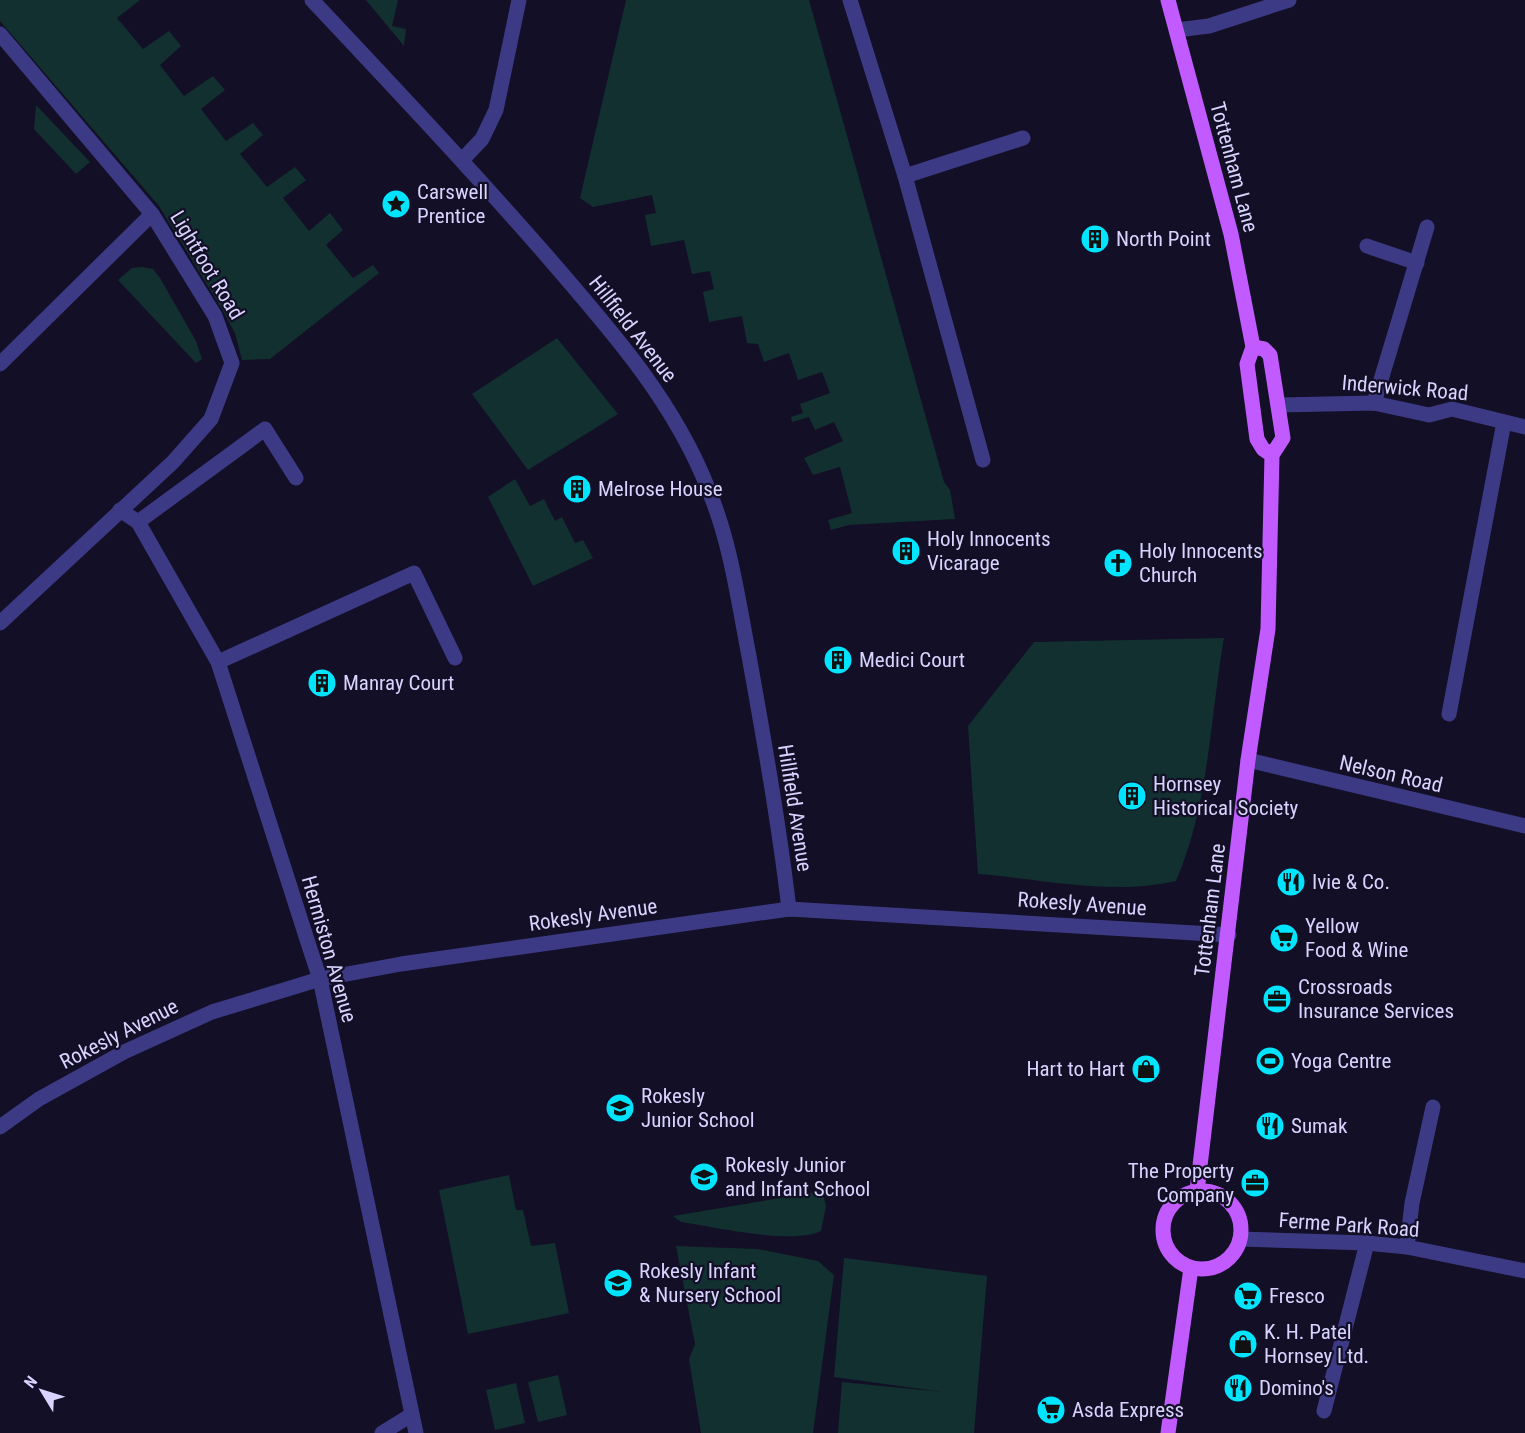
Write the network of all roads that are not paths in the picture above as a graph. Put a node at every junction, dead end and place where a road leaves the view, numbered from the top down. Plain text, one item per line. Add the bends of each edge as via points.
1 (312, 0) edge
2 (519, 0) edge
3 (850, 0) edge
4 (1168, 0) edge
5 (1288, 0) edge
6 (1177, 30) junction
7 (2, 39) edge
8 (1023, 138) dead end
9 (463, 159) junction
10 (905, 176) junction
11 (152, 214) junction
12 (1427, 227) dead end
13 (1367, 246) dead end
14 (1417, 263) junction
15 (1253, 347) junction
16 (0, 364) edge
17 (1374, 403) junction
18 (1280, 405) junction
19 (1503, 422) junction
20 (1525, 427) edge
21 (1272, 455) junction
22 (983, 460) dead end
23 (296, 478) dead end
24 (120, 510) junction
25 (138, 522) junction
26 (0, 623) edge
27 (455, 658) dead end
28 (218, 662) junction
29 (1449, 714) dead end
30 (1248, 760) junction
31 (1525, 826) edge
32 (789, 909) junction
33 (1228, 935) junction
34 (320, 979) junction
35 (1433, 1107) dead end
36 (0, 1127) edge
37 (1197, 1191) junction
38 (1240, 1239) junction
39 (1367, 1243) junction
40 (1407, 1247) junction
41 (1191, 1268) junction
42 (1525, 1272) edge
43 (1324, 1411) dead end
44 (411, 1415) junction
45 (382, 1433) edge
46 (416, 1433) edge
47 (1168, 1433) edge

1 - 9 street, Hillfield Avenue
2 - 9 street via 496,110 482,139
3 - 10 street
4 - 6 main road, Tottenham Lane
5 - 6 street via 1209,26
6 - 15 main road, Tottenham Lane via 1230,234
7 - 11 street, Lightfoot Road
8 - 10 street
9 - 32 street, Hillfield Avenue via 645,372 709,488 726,537 760,715
10 - 22 street
11 - 16 street
11 - 24 street, Lightfoot Road via 215,316 232,363 211,419 173,462
12 - 14 street
13 - 14 street
14 - 17 street
15 - 18 main road, Tottenham Lane via 1270,355
15 - 21 main road, Tottenham Lane via 1247,364 1257,439
17 - 18 street, Inderwick Road
17 - 19 street, Inderwick Road via 1429,415 1452,409
18 - 21 main road, Tottenham Lane via 1283,438
19 - 20 street, Inderwick Road
19 - 29 street
21 - 30 main road, Tottenham Lane via 1268,629
23 - 25 street via 265,429
24 - 25 street, Hermiston Avenue
24 - 26 street, Lightfoot Road
25 - 28 street, Hermiston Avenue
27 - 28 street via 414,573
28 - 34 street, Hermiston Avenue
30 - 31 street, Nelson Road
30 - 33 main road, Tottenham Lane
32 - 33 street, Rokesly Avenue
32 - 34 street, Rokesly Avenue via 400,964
33 - 37 main road, Tottenham Lane
34 - 36 street, Rokesly Avenue via 212,1012 123,1052 39,1099
34 - 44 street, Hermiston Avenue
35 - 40 street via 1412,1203
37 - 38 main road via 1224,1197 1236,1210 1241,1223
37 - 41 main road via 1174,1202 1163,1225 1164,1242 1170,1253
38 - 39 street, Ferme Park Road
38 - 41 main road via 1232,1256 1219,1266
39 - 40 street, Ferme Park Road
39 - 43 street
40 - 42 street, Ferme Park Road
41 - 47 main road
44 - 45 street
44 - 46 street, Hermiston Avenue

